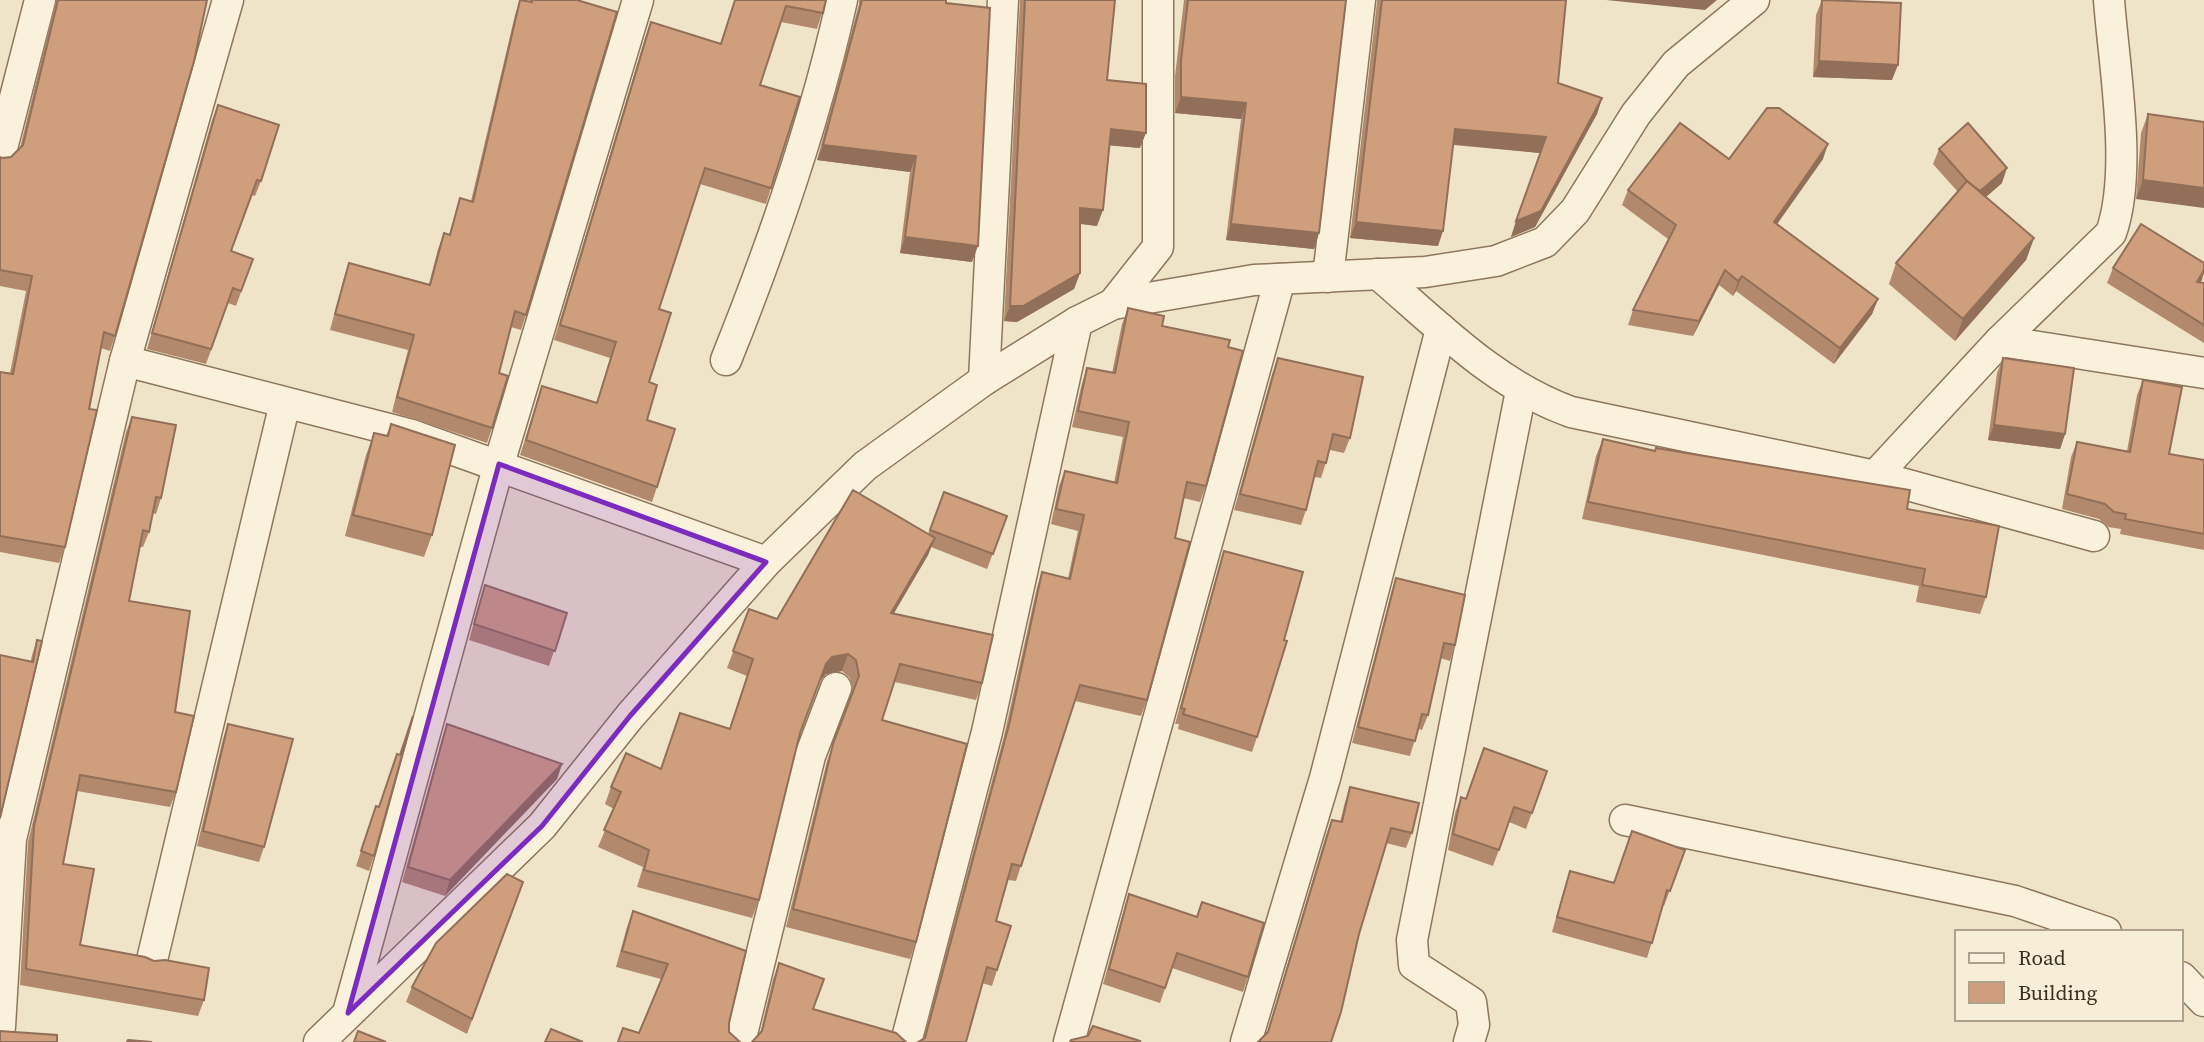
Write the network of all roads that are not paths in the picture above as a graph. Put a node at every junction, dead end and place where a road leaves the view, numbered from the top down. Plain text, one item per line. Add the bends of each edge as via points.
1 (40, 0) edge
2 (228, 0) edge
3 (638, 0) edge
4 (842, 0) edge
5 (1003, 0) edge
6 (1158, 0) edge
7 (1360, 0) edge
8 (1754, 0) edge
9 (2109, 0) edge
10 (0, 156) edge
11 (1378, 274) junction
12 (1328, 276) junction
13 (1280, 279) junction
14 (1113, 304) junction
15 (1077, 321) junction
16 (1441, 329) junction
17 (2000, 341) junction
18 (125, 360) junction
19 (726, 360) dead end
20 (2204, 373) edge
21 (984, 380) junction
22 (1521, 391) junction
23 (285, 402) junction
24 (499, 464) junction
25 (1875, 475) junction
26 (2094, 536) dead end
27 (766, 562) junction
28 (836, 688) dead end
29 (1625, 820) dead end
30 (2100, 930) edge
31 (152, 960) edge
32 (2183, 978) edge
33 (2204, 1001) edge
34 (348, 1013) junction
35 (0, 1027) edge
36 (319, 1042) edge
37 (740, 1042) edge
38 (906, 1042) edge
39 (1069, 1042) edge
40 (1246, 1042) edge
41 (1469, 1042) edge

1 - 10 street
2 - 18 street
3 - 24 street
4 - 19 street via 828,64 771,245
5 - 21 street
6 - 14 street via 1158,247
7 - 12 street
8 - 11 street via 1676,64 1636,114 1576,211 1545,242 1496,261
9 - 17 street via 2122,167 2120,209 2111,233
11 - 12 street
11 - 16 street
12 - 13 street
13 - 14 street
13 - 39 street
14 - 15 street
15 - 21 street
15 - 38 street via 987,732
16 - 22 street
16 - 40 street via 1325,778
17 - 20 street
17 - 25 street
18 - 23 street
18 - 35 street via 11,839
21 - 27 street via 865,466
22 - 25 street via 1571,412
22 - 41 street via 1412,940 1414,965 1471,1002 1474,1025
23 - 24 street
23 - 31 street
24 - 27 street
24 - 34 street
25 - 26 street
27 - 34 street via 630,716 542,826
28 - 37 street via 810,756
29 - 30 street via 2015,901
32 - 33 street
34 - 36 street

